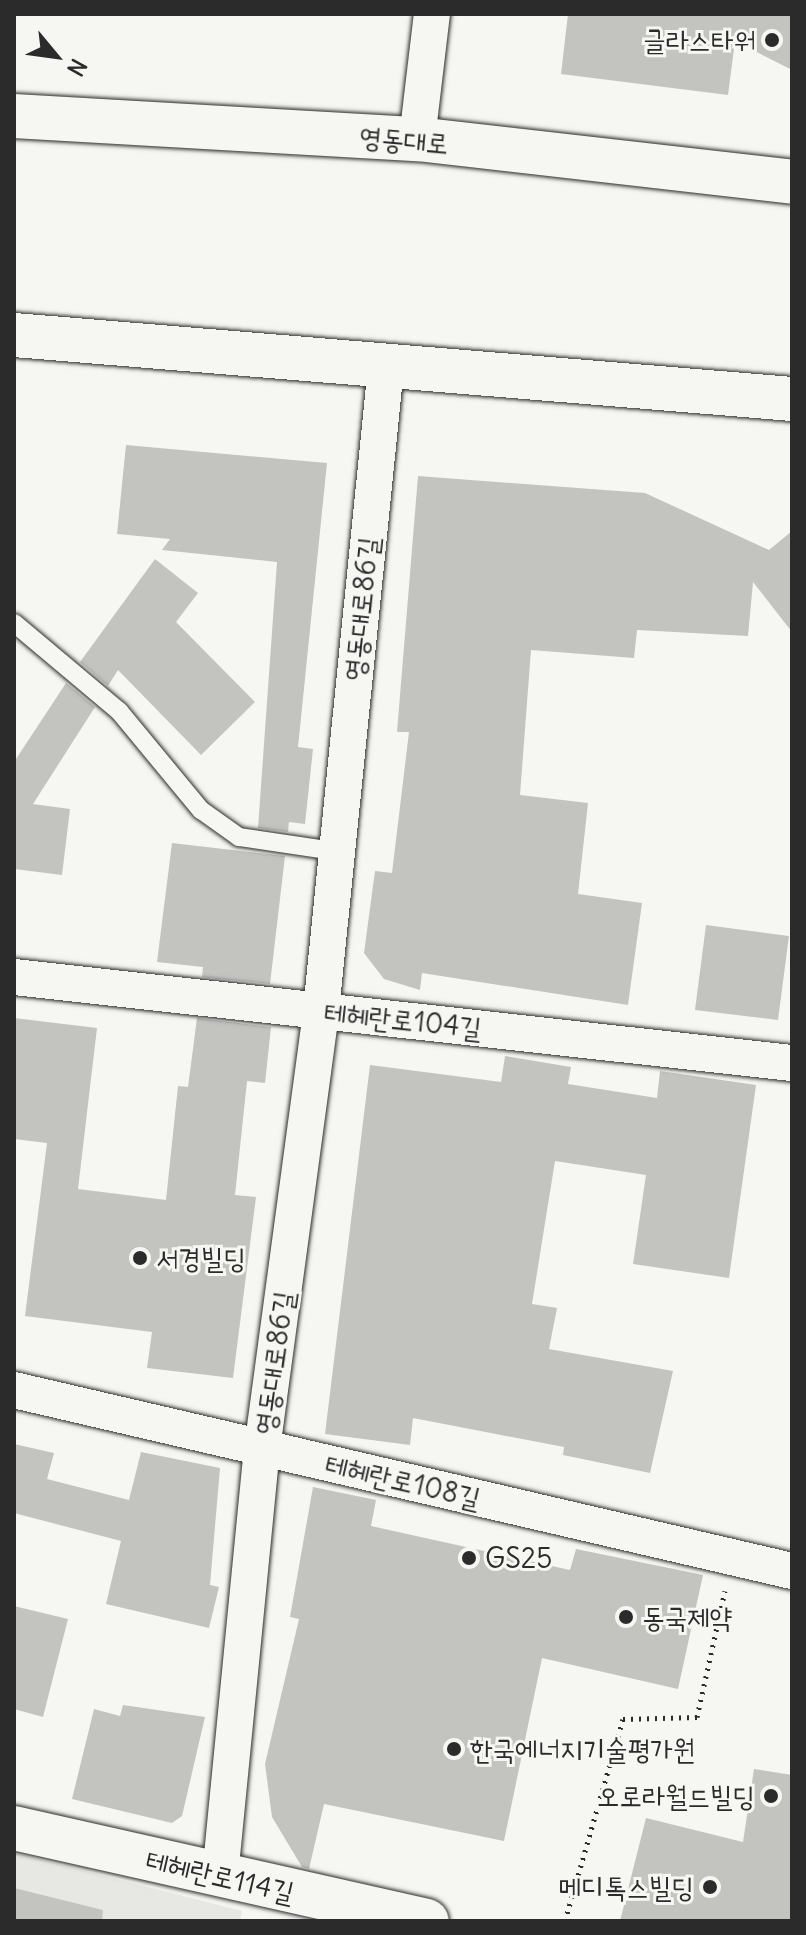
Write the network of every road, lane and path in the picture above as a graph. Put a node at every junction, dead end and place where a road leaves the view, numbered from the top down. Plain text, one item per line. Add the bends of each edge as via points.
1 (432, 14) edge
2 (14, 116) edge
3 (417, 139) junction
4 (792, 182) edge
5 (14, 335) edge
6 (386, 367) junction
7 (792, 399) edge
8 (14, 623) edge
9 (334, 851) junction
10 (14, 977) edge
11 (321, 1011) junction
12 (792, 1063) edge
13 (14, 1390) edge
14 (262, 1449) junction
15 (733, 1555) junction
16 (792, 1571) edge
17 (14, 1828) edge
18 (220, 1876) junction
19 (427, 1921) edge
20 (565, 1921) edge

1 - 3 street
2 - 3 main road, 영동대로
3 - 4 main road, 영동대로
5 - 6 main road
6 - 7 main road
6 - 9 street, 영동대로86길
8 - 9 lane via 119,711 201,810 239,837
9 - 11 street, 영동대로86길
10 - 11 street, 테헤란로104길
11 - 12 street, 테헤란로104길
11 - 14 street, 영동대로86길
13 - 14 street, 테헤란로108길
14 - 15 street, 테헤란로108길
14 - 18 street, 영동대로86길
15 - 16 street, 테헤란로108길
15 - 20 path via 697,1717 623,1719
17 - 18 main road, 테헤란로114길
18 - 19 main road, 테헤란로114길

